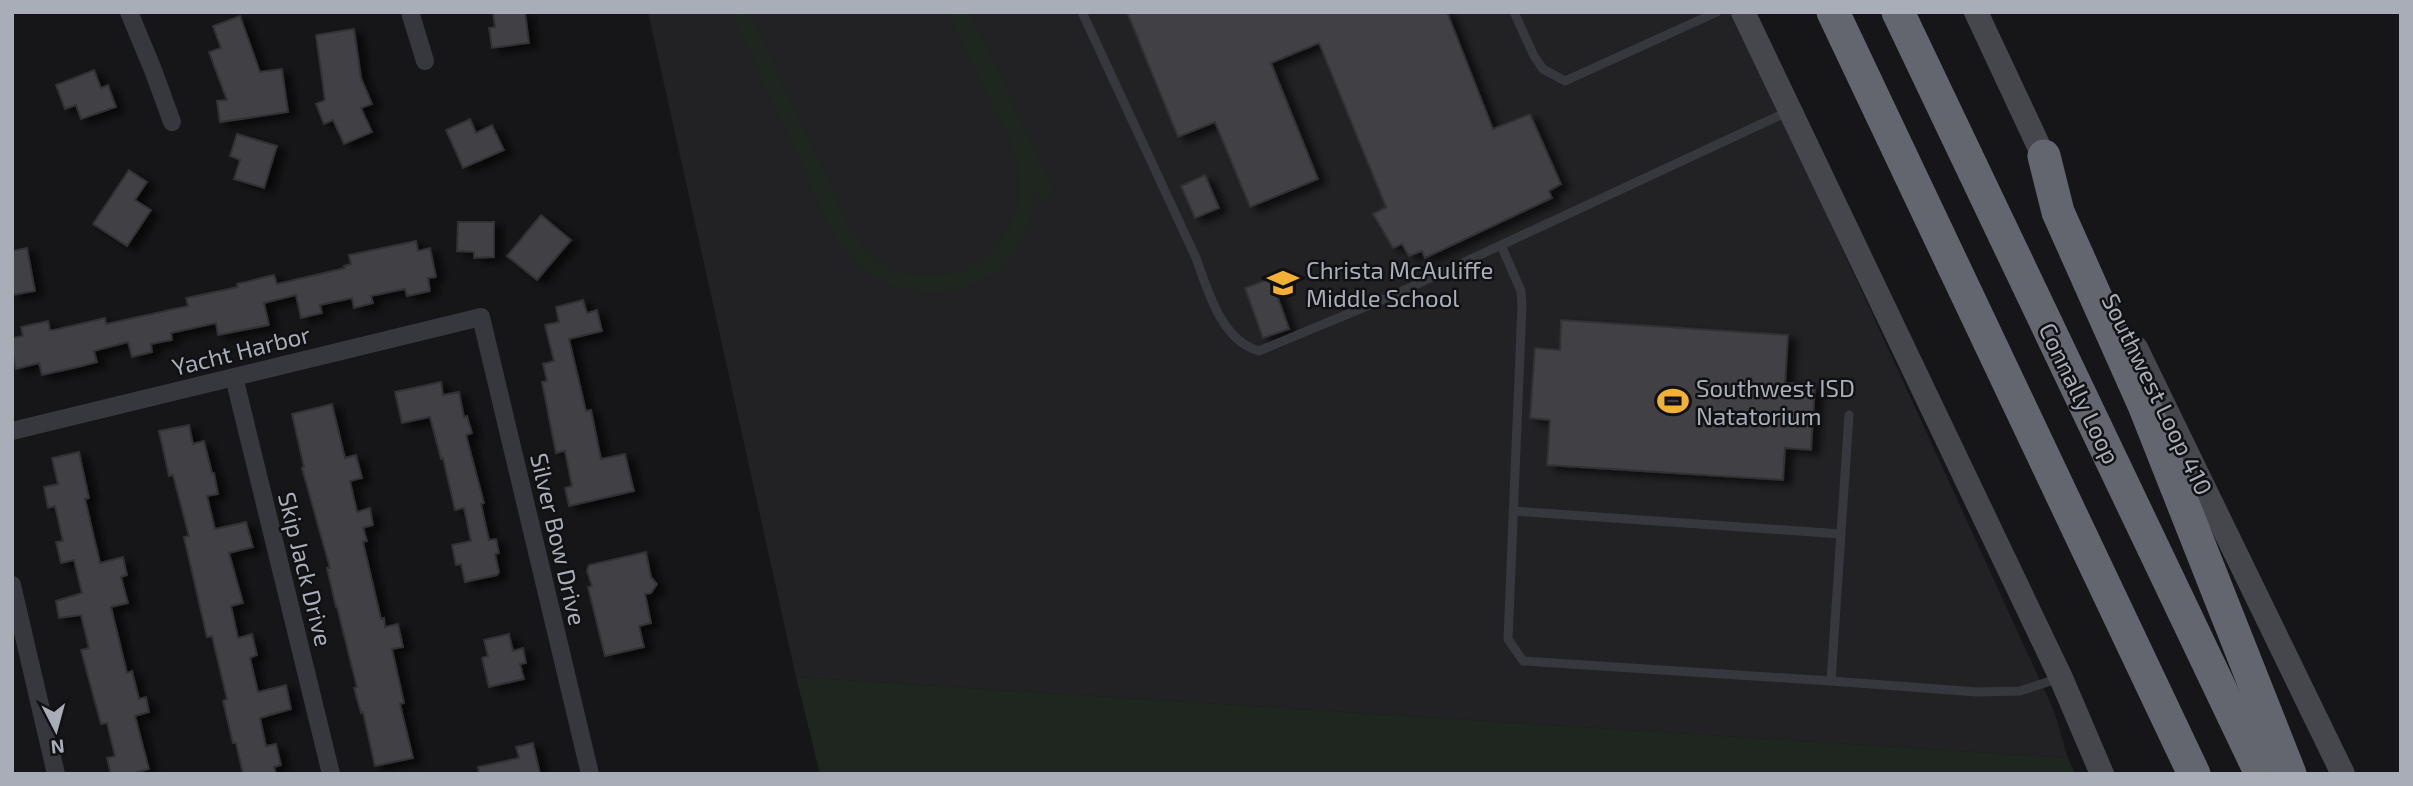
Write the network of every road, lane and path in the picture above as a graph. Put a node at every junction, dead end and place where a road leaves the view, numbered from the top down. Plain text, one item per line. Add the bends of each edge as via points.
1 (129, 12) edge
2 (410, 12) edge
3 (1082, 12) edge
4 (1514, 12) edge
5 (1717, 12) edge
6 (1744, 12) edge
7 (1833, 12) edge
8 (1898, 12) edge
9 (1976, 12) edge
10 (425, 61) dead end
11 (1790, 110) junction
12 (172, 122) dead end
13 (2044, 156) junction
14 (1501, 245) junction
15 (481, 317) joint
16 (234, 377) junction
17 (1849, 415) dead end
18 (12, 430) edge
19 (1513, 511) junction
20 (1841, 534) junction
21 (12, 585) edge
22 (2061, 678) junction
23 (1831, 681) junction
24 (2164, 711) junction
25 (56, 774) edge
26 (331, 774) edge
27 (590, 774) edge
28 (2102, 774) edge
29 (2182, 774) edge
30 (2193, 774) edge
31 (2261, 774) edge
32 (2290, 774) edge
33 (2343, 774) edge

1 - 12 street
2 - 10 street
3 - 14 lane via 1211,298 1233,337 1255,350 1396,294
4 - 5 lane via 1543,69 1565,81
6 - 11 main road
7 - 24 highway
8 - 31 highway, Connally Loop
9 - 13 main road, Southwest Loop 410
11 - 14 lane
11 - 22 main road
13 - 32 highway via 2058,212 2144,405
13 - 33 main road, Southwest Loop 410
14 - 19 lane via 1521,291 1522,306
15 - 16 street, Yacht Harbor
15 - 27 street, Silver Bow Drive
16 - 18 street, Yacht Harbor
16 - 26 street, Skip Jack Drive
17 - 20 lane
19 - 20 lane
19 - 23 lane via 1508,639 1523,661
20 - 23 lane
21 - 25 street
22 - 23 lane via 2020,691 1977,692
22 - 28 main road
24 - 29 highway
24 - 30 highway

